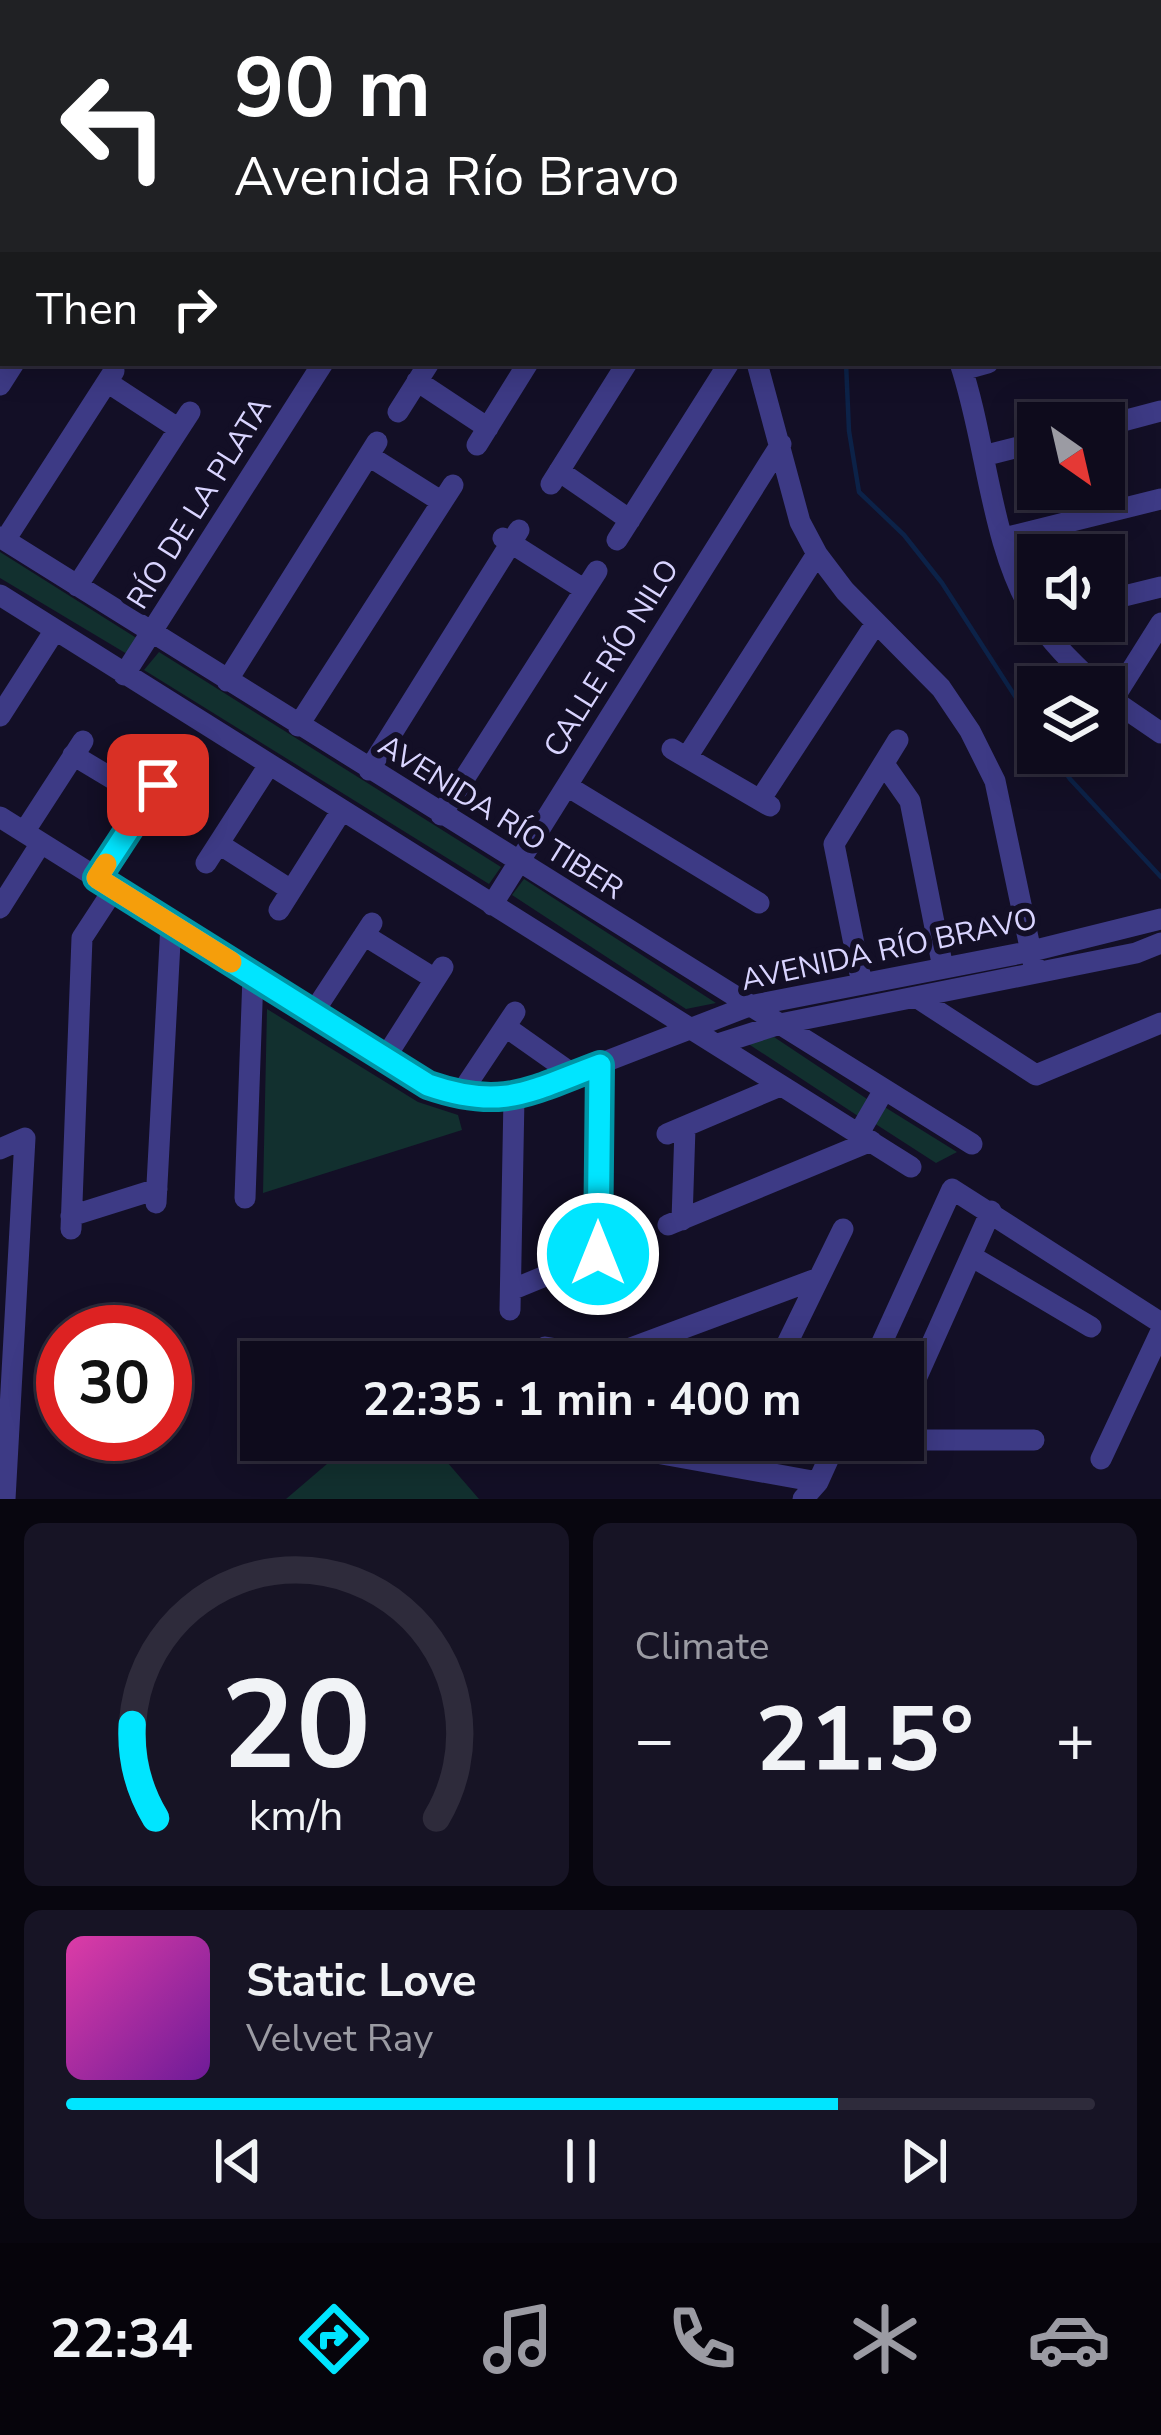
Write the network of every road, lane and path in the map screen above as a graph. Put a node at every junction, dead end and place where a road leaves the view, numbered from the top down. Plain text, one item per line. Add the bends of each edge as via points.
1 (320, 366) edge
2 (526, 366) edge
3 (625, 366) edge
4 (727, 366) edge
5 (758, 366) edge
6 (961, 366) edge
7 (423, 372) edge
8 (398, 412) dead end
9 (1161, 412) edge
10 (1125, 421) edge
11 (782, 444) junction
12 (1017, 447) edge
13 (983, 456) junction
14 (1161, 499) edge
15 (630, 520) junction
16 (1004, 538) junction
17 (3, 539) edge
18 (617, 540) dead end
19 (817, 554) junction
20 (1017, 570) edge
21 (77, 586) junction
22 (1161, 587) edge
23 (0, 595) edge
24 (1125, 596) edge
25 (876, 623) junction
26 (1161, 623) edge
27 (55, 630) junction
28 (152, 634) junction
29 (1058, 642) edge
30 (1079, 666) edge
31 (1125, 668) edge
32 (124, 674) junction
33 (226, 681) junction
34 (1125, 708) edge
35 (1, 711) edge
36 (298, 726) junction
37 (1161, 733) edge
38 (898, 740) dead end
39 (884, 764) junction
40 (269, 765) junction
41 (369, 770) junction
42 (567, 785) junction
43 (342, 810) junction
44 (441, 815) junction
45 (0, 818) edge
46 (33, 838) junction
47 (519, 863) junction
48 (105, 883) junction
49 (292, 890) junction
50 (759, 903) dead end
51 (492, 904) junction
52 (0, 908) edge
53 (279, 910) dead end
54 (1161, 919) edge
55 (171, 924) junction
56 (1161, 944) edge
57 (1034, 961) junction
58 (943, 968) junction
59 (253, 976) junction
60 (862, 984) junction
61 (916, 997) junction
62 (749, 1006) junction
63 (313, 1013) junction
64 (780, 1024) junction
65 (1161, 1024) edge
66 (692, 1027) junction
67 (718, 1044) junction
68 (385, 1058) junction
69 (600, 1065) junction
70 (574, 1075) junction
71 (781, 1085) junction
72 (884, 1090) junction
73 (459, 1096) junction
74 (514, 1096) junction
75 (865, 1137) junction
76 (972, 1144) dead end
77 (0, 1149) edge
78 (911, 1166) dead end
79 (245, 1198) dead end
80 (991, 1211) junction
81 (843, 1229) dead end
82 (971, 1256) junction
83 (816, 1280) junction
84 (1091, 1327) dead end
85 (1161, 1327) edge
86 (651, 1341) edge
87 (788, 1341) edge
88 (883, 1341) edge
89 (924, 1361) edge
90 (1034, 1441) dead end
91 (924, 1444) edge
92 (1101, 1459) dead end
93 (677, 1461) edge
94 (826, 1461) edge
95 (811, 1491) edge
96 (4, 1499) edge

1 - 28 street, RÍO DE LA PLATA
2 - 7 street via 482,436
3 - 15 street via 555,478
4 - 15 street
5 - 11 street
6 - 13 street
7 - 8 street
9 - 10 street
11 - 19 street via 800,522
11 - 42 street, CALLE RÍO NILO
12 - 13 street
13 - 16 street
14 - 16 street
15 - 18 street
16 - 20 street
17 - 21 street, AVENIDA RÍO TIBER
17 - 21 street via 111,377 184,421
19 - 25 street
19 - 25 street via 680,753 766,804
21 - 28 street, AVENIDA RÍO TIBER
22 - 24 street
23 - 27 street
25 - 57 street via 941,688 995,781
26 - 31 street
27 - 32 street
27 - 35 street
28 - 32 street, RÍO DE LA PLATA
28 - 33 street, AVENIDA RÍO TIBER
29 - 30 street
32 - 40 street
33 - 36 street, AVENIDA RÍO TIBER
33 - 36 street via 373,449 448,494
34 - 37 street
36 - 41 street, AVENIDA RÍO TIBER
38 - 39 street
39 - 58 street via 910,801
39 - 60 street via 834,844
40 - 43 street
40 - 49 street via 213,854
41 - 44 street, AVENIDA RÍO TIBER
41 - 44 street via 511,537 591,580
42 - 47 street, CALLE RÍO NILO
42 - 50 street
43 - 49 street
43 - 51 street
44 - 47 street, AVENIDA RÍO TIBER
45 - 46 street, AVENIDA RÍO BRAVO
46 - 48 street, AVENIDA RÍO BRAVO
46 - 48 street via 78,748 153,793
46 - 52 street
47 - 51 street, CALLE RÍO NILO
47 - 62 street, AVENIDA RÍO TIBER
48 - 55 street, AVENIDA RÍO BRAVO
48 - 55 street via 82,938 71,1223 157,1196
49 - 53 street
51 - 66 street
54 - 57 street, AVENIDA RÍO BRAVO
55 - 59 street, AVENIDA RÍO BRAVO
56 - 57 street, AVENIDA RÍO BRAVO
57 - 58 street, AVENIDA RÍO BRAVO
57 - 61 street, AVENIDA RÍO BRAVO
58 - 60 street, AVENIDA RÍO BRAVO
59 - 63 street, AVENIDA RÍO BRAVO
59 - 79 street
60 - 62 street, AVENIDA RÍO BRAVO
61 - 64 street, AVENIDA RÍO BRAVO
61 - 65 street via 1036,1075
62 - 64 street, AVENIDA RÍO TIBER
62 - 66 street, AVENIDA RÍO BRAVO
63 - 68 street, AVENIDA RÍO BRAVO
63 - 68 street via 368,929 439,973
64 - 67 street, AVENIDA RÍO BRAVO
64 - 72 street, AVENIDA RÍO TIBER
66 - 67 street
66 - 69 street, AVENIDA RÍO BRAVO
67 - 71 street
68 - 73 street, AVENIDA RÍO BRAVO
69 - 70 street, AVENIDA RÍO BRAVO
69 - 74 street via 598,1254 511,1300
70 - 73 street via 510,1019
70 - 74 street, AVENIDA RÍO BRAVO
71 - 75 street
71 - 75 street via 676,1131 675,1223
72 - 75 street
72 - 76 street, AVENIDA RÍO TIBER
73 - 74 street, AVENIDA RÍO BRAVO
75 - 78 street
77 - 96 street via 25,1138
80 - 82 street
80 - 85 street
80 - 88 street via 952,1189
81 - 83 street
82 - 84 street
82 - 89 street
83 - 86 street
83 - 87 street
85 - 92 street
90 - 91 street
93 - 95 street
94 - 95 street

